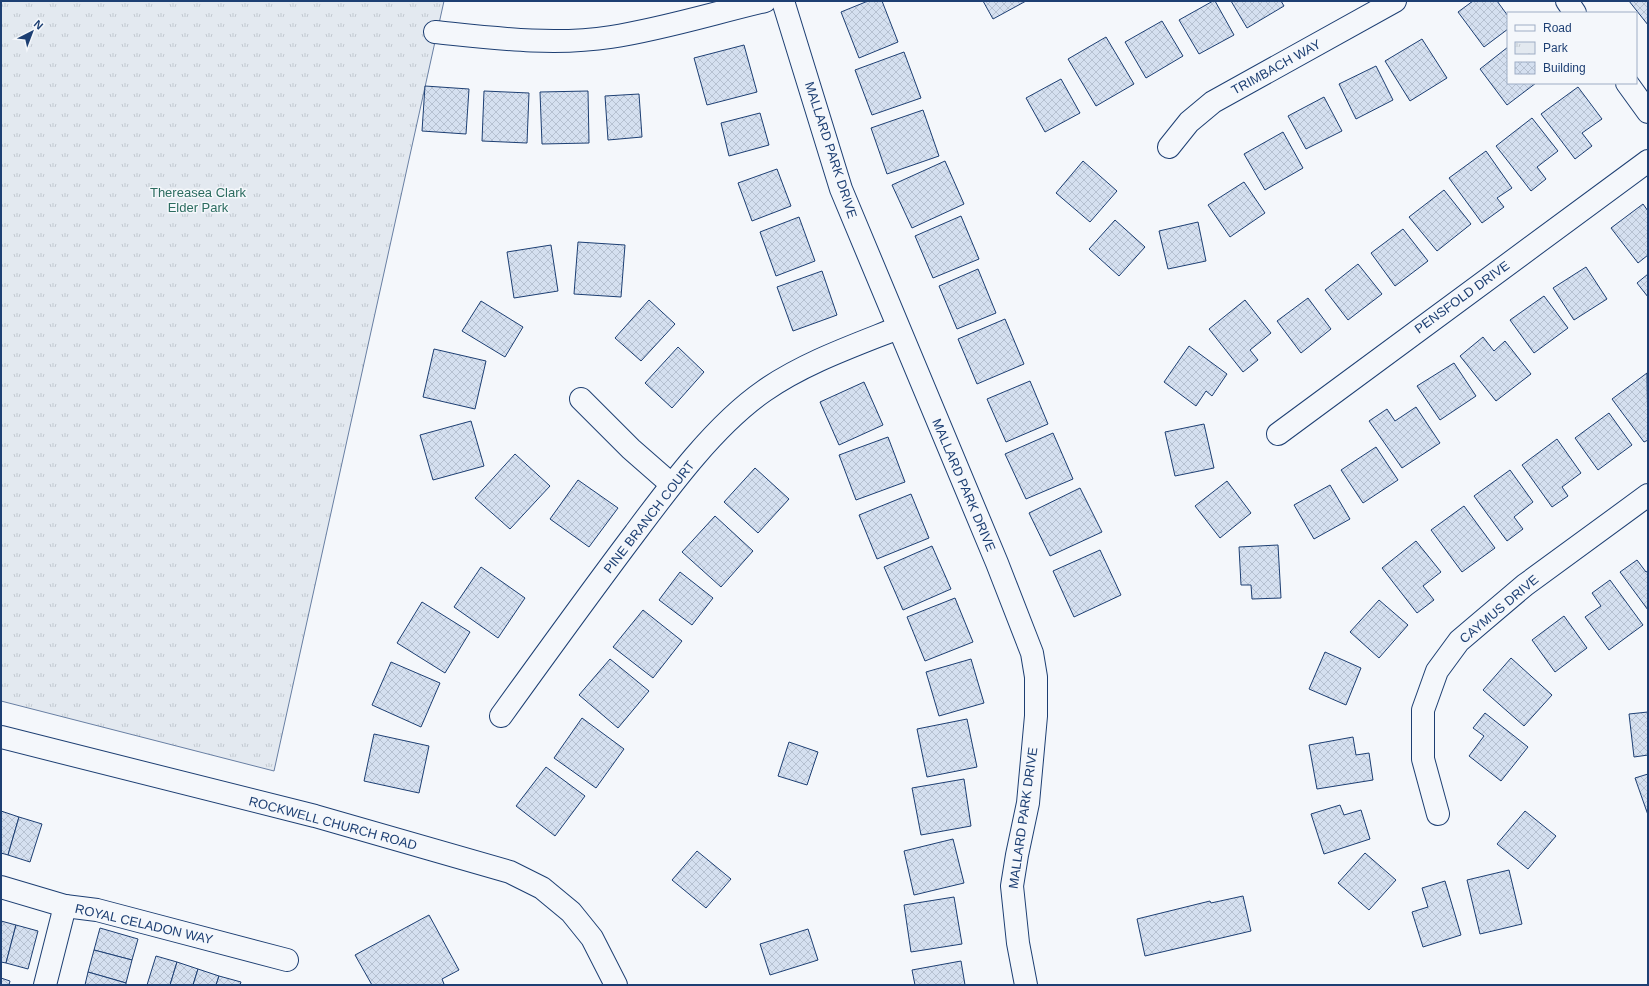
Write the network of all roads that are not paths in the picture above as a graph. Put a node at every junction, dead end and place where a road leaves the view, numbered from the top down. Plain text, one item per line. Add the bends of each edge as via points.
1 (765, 1) edge
2 (783, 1) edge
3 (1395, 1) edge
4 (1567, 1) edge
5 (1574, 12) edge
6 (435, 32) dead end
7 (1628, 84) edge
8 (1648, 112) edge
9 (1169, 147) dead end
10 (1648, 161) edge
11 (898, 328) junction
12 (581, 399) dead end
13 (1278, 434) dead end
14 (672, 484) junction
15 (1648, 495) edge
16 (501, 716) dead end
17 (1, 737) edge
18 (1438, 814) dead end
19 (1, 887) edge
20 (65, 906) junction
21 (287, 960) dead end
22 (45, 985) edge
23 (616, 985) edge
24 (1026, 985) edge

1 - 6 street via 610,37 517,40
2 - 11 street, MALLARD PARK DRIVE via 841,189
3 - 9 street, TRIMBACH WAY via 1214,102 1189,122
4 - 5 street
7 - 8 street
10 - 13 street, PENSFOLD DRIVE
11 - 14 street, PINE BRANCH COURT via 792,373 764,391 729,421
11 - 24 street, MALLARD PARK DRIVE via 997,562 1032,654 1036,677 1036,716 1028,804 1012,886 1018,943
12 - 14 street
14 - 16 street, PINE BRANCH COURT
15 - 18 street, CAYMUS DRIVE via 1525,585 1459,641 1436,671 1423,710 1423,760
17 - 23 street, ROCKWELL CHURCH ROAD via 315,816 510,872 542,888 571,912 592,938
19 - 20 street, ROYAL CELADON WAY
20 - 21 street, ROYAL CELADON WAY via 97,910
20 - 22 street

